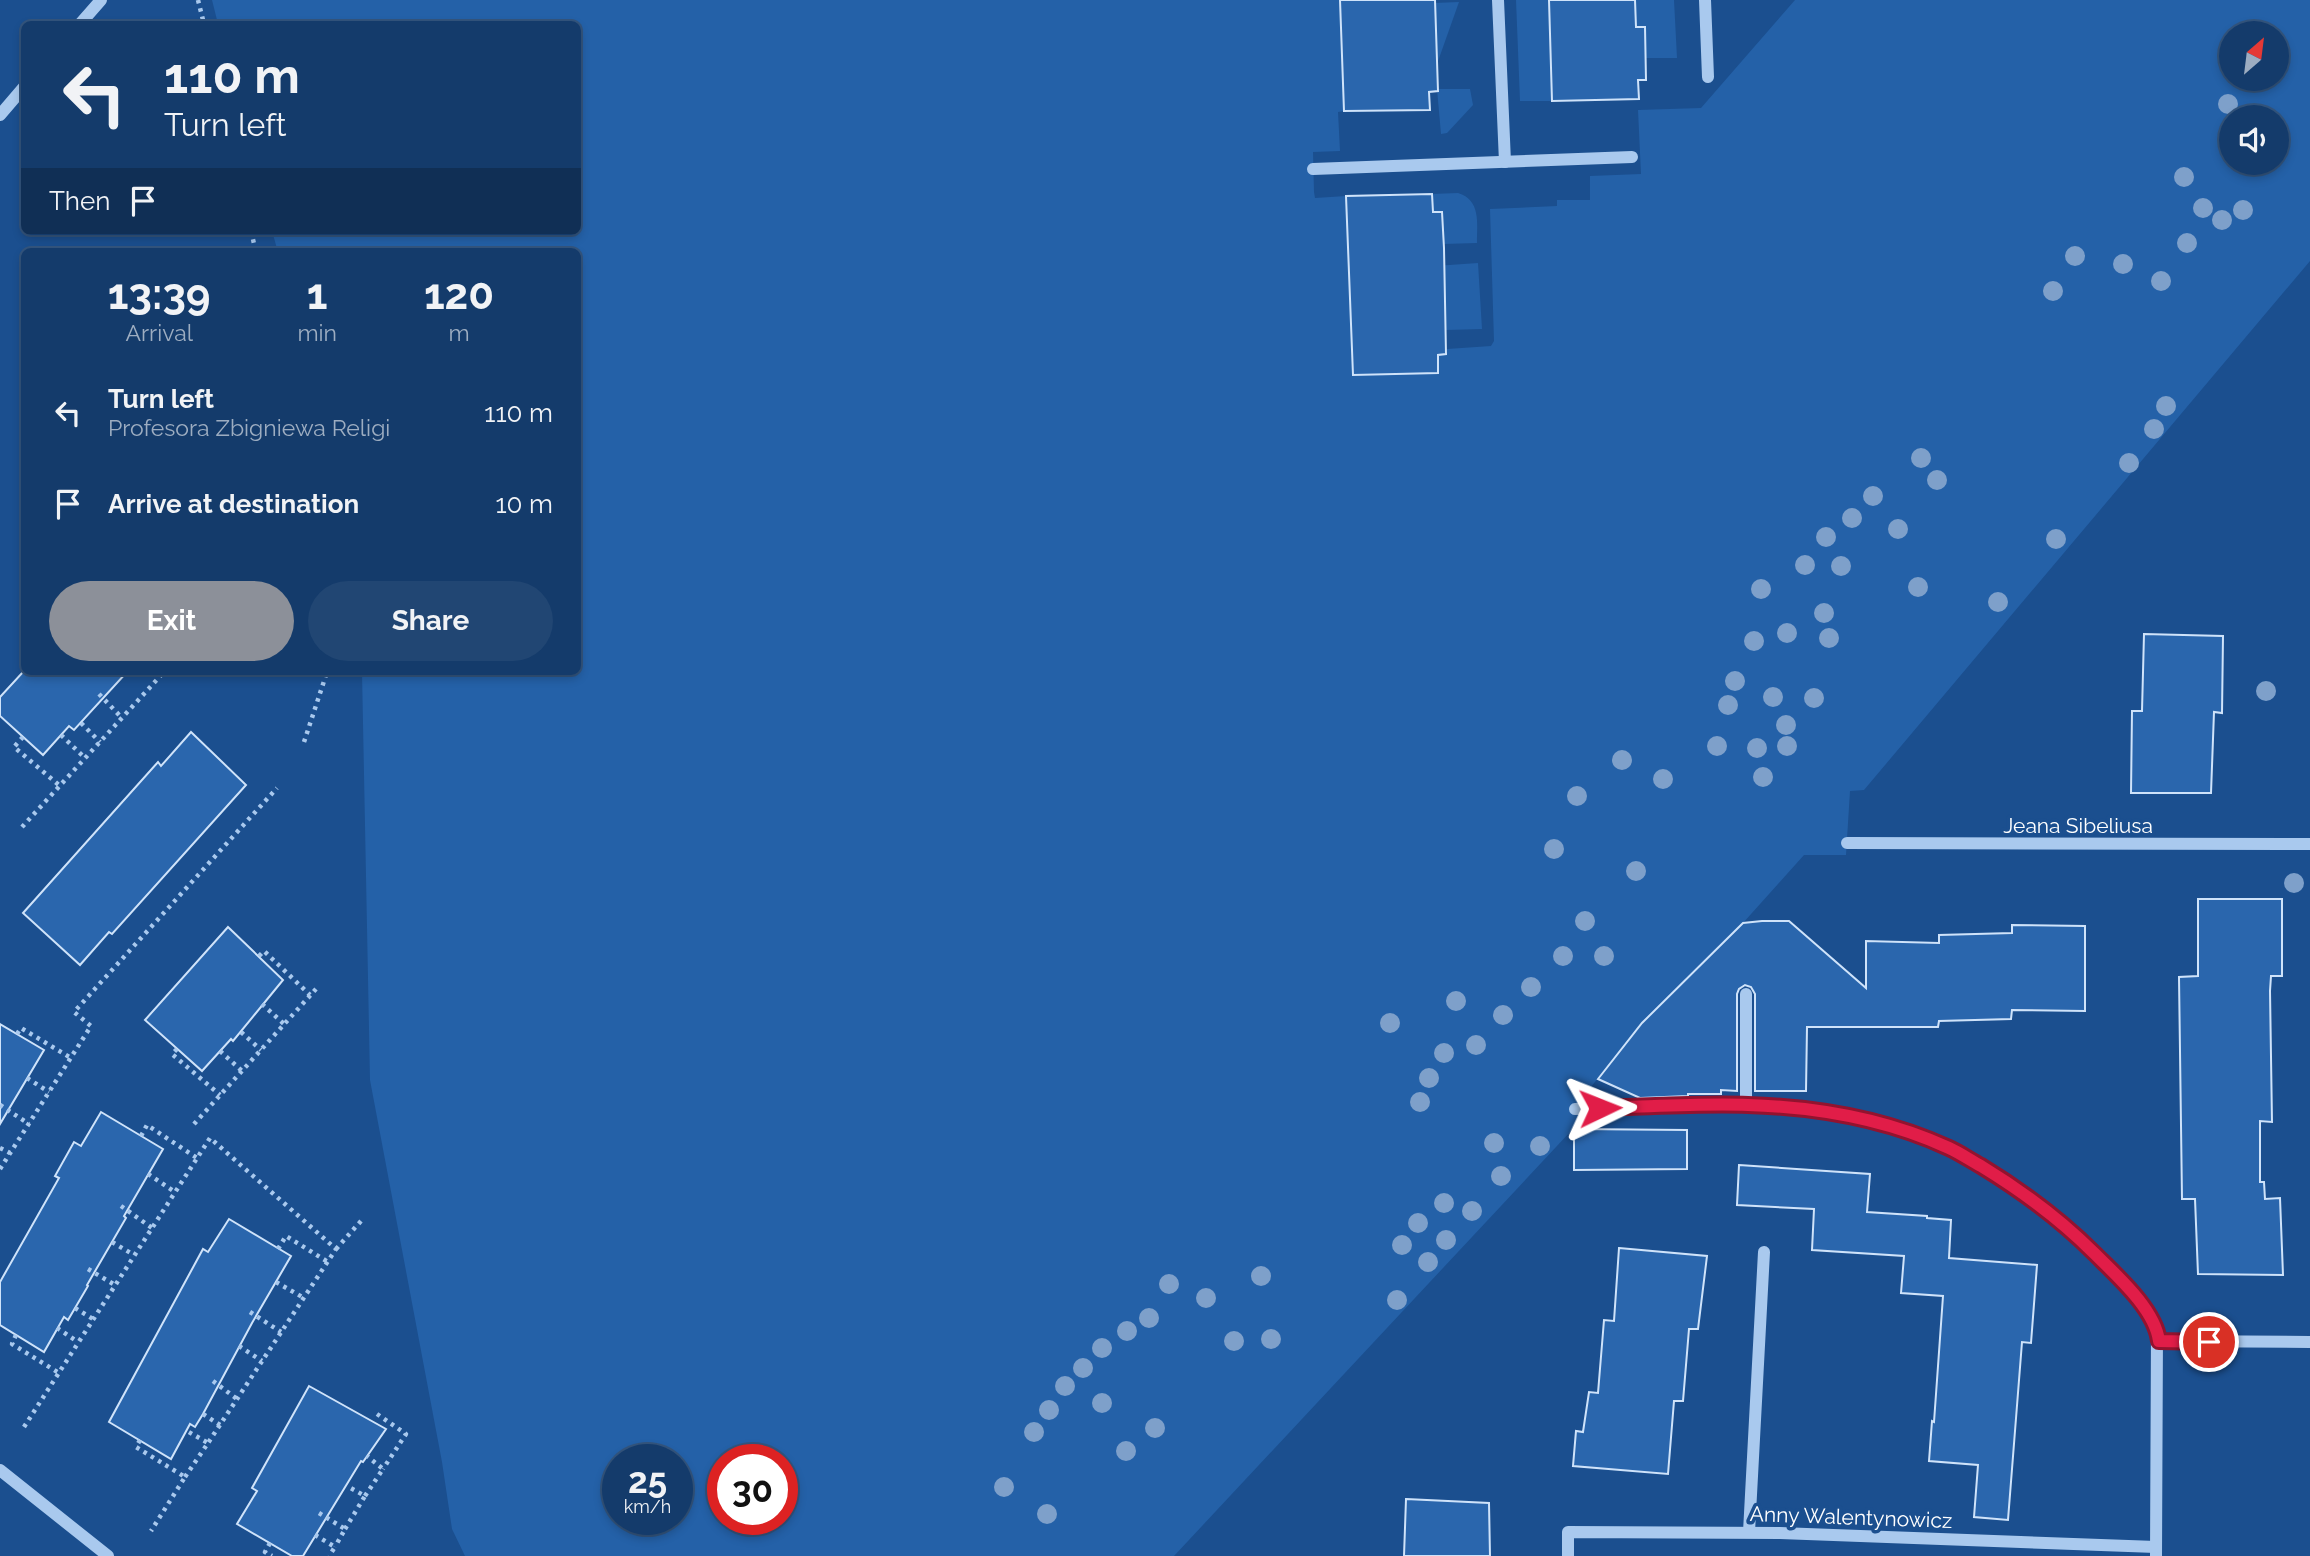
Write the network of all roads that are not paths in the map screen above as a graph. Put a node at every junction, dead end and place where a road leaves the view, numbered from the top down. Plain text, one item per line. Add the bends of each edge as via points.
1 (102, 0) edge
2 (1498, 0) edge
3 (1705, 0) edge
4 (83, 21) edge
5 (1708, 77) dead end
6 (21, 90) edge
7 (0, 115) edge
8 (1632, 157) dead end
9 (1505, 162) junction
10 (1313, 169) dead end
11 (1847, 843) dead end
12 (2310, 845) edge
13 (1746, 994) dead end
14 (1746, 1104) junction
15 (1575, 1109) dead end
16 (1764, 1252) dead end
17 (2159, 1341) junction
18 (2310, 1342) edge
19 (0, 1470) edge
20 (1749, 1532) junction
21 (2156, 1552) edge
22 (108, 1556) edge
23 (1568, 1556) edge

1 - 4 street
2 - 9 street
3 - 5 street
6 - 7 street
8 - 9 street
9 - 10 street
11 - 12 street, Jeana Sibeliusa
13 - 14 street
14 - 15 street
14 - 17 street via 1863,1118 1951,1148 2027,1197 2086,1245 2151,1317
16 - 20 street
17 - 18 street
17 - 21 street
19 - 22 street
20 - 21 street, Anny Walentynowicz
20 - 23 street, Anny Walentynowicz via 1568,1532

